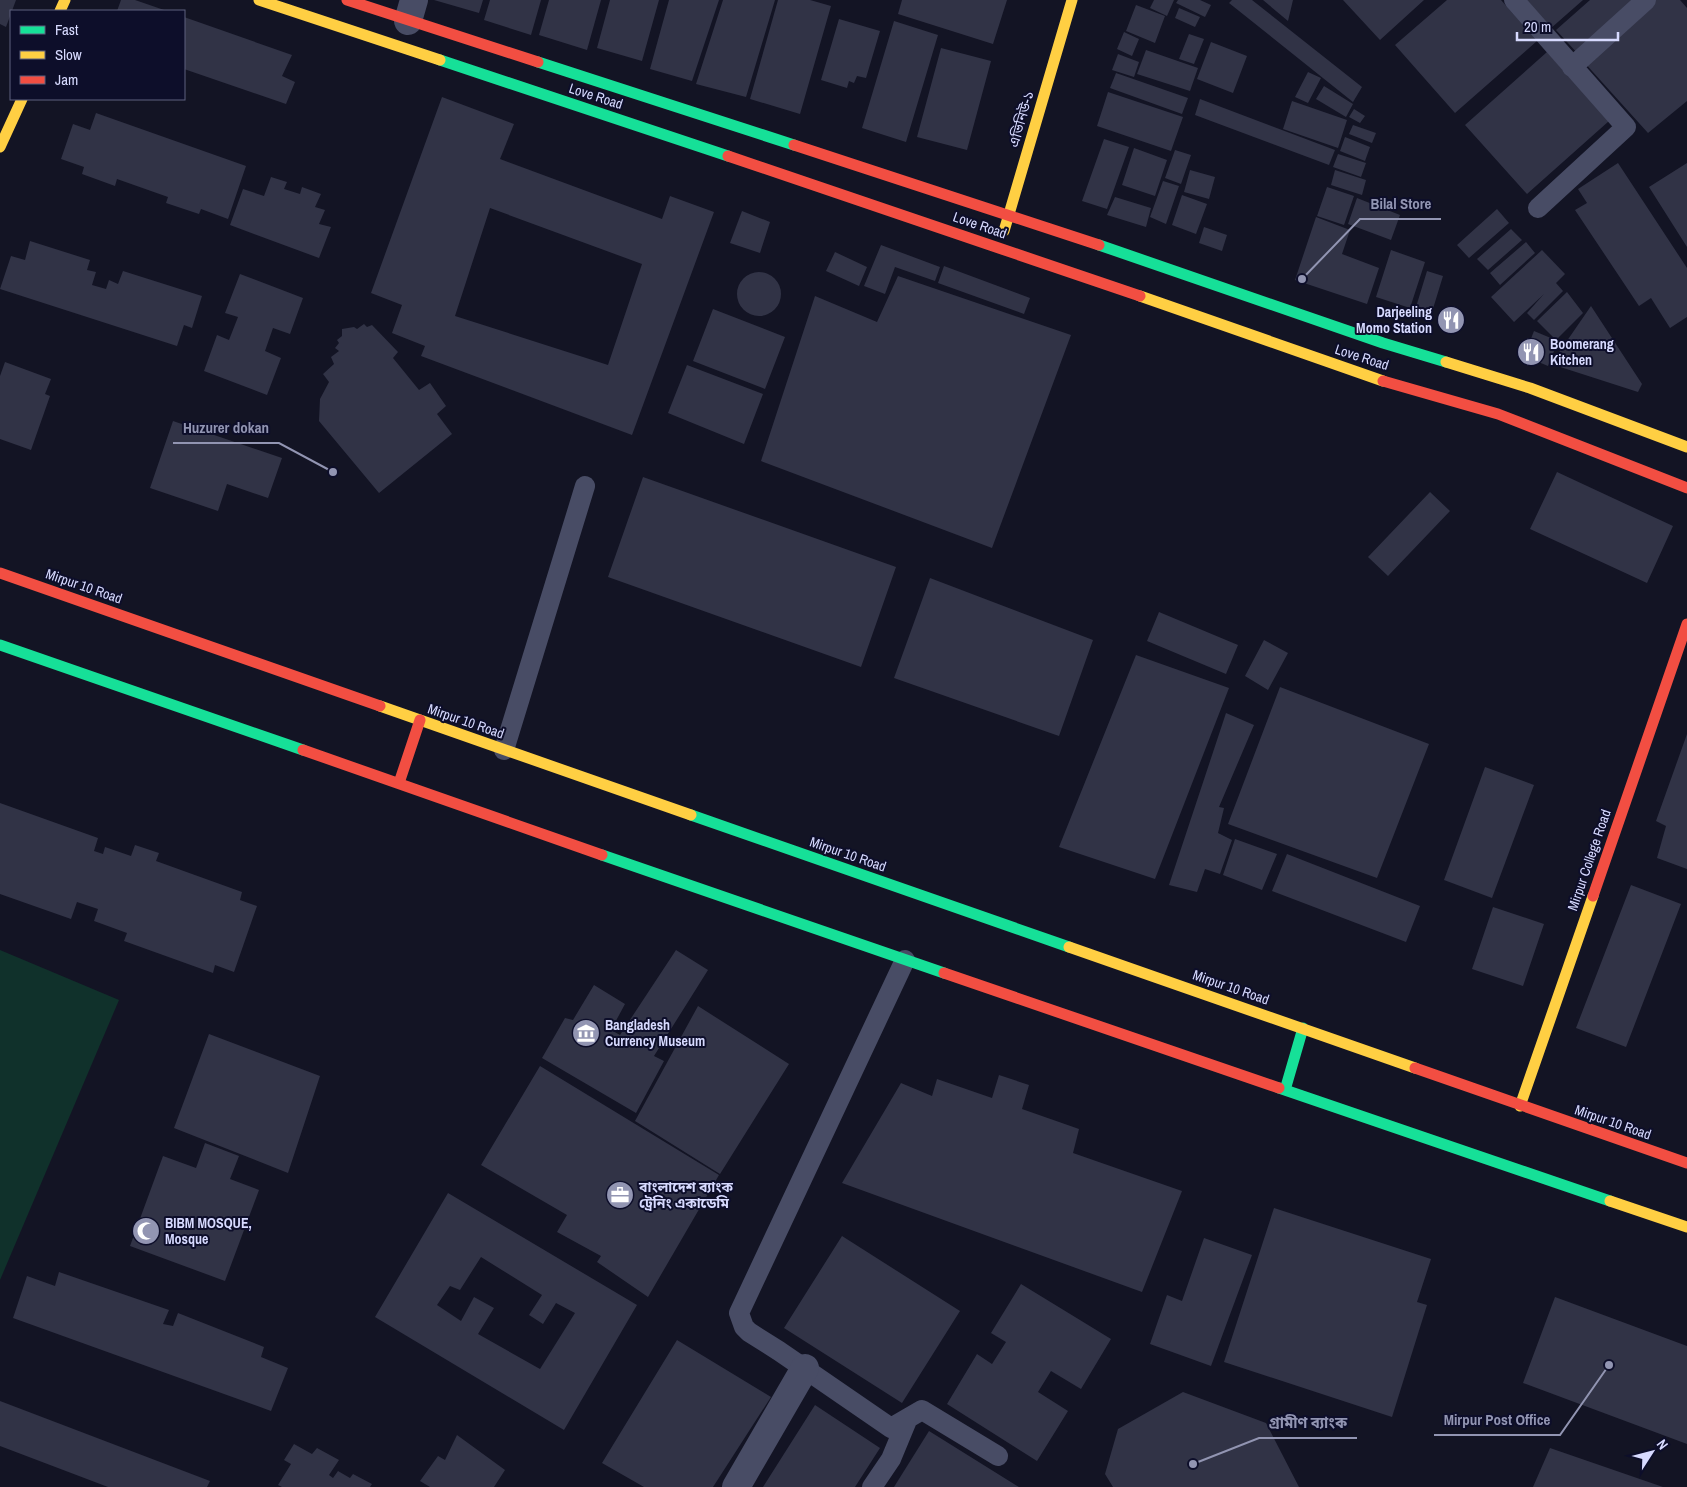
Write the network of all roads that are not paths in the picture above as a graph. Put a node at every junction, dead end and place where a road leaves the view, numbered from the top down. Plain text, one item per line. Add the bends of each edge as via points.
1 (259, 0) edge
2 (347, 0) edge
3 (1072, 0) edge
4 (1514, 0) edge
5 (1646, 0) edge
6 (411, 11) edge
7 (1572, 66) junction
8 (22, 100) edge
9 (0, 147) edge
10 (1538, 208) dead end
11 (1009, 214) junction
12 (999, 247) junction
13 (1687, 447) edge
14 (585, 486) dead end
15 (1687, 488) edge
16 (0, 573) edge
17 (1687, 624) edge
18 (0, 645) edge
19 (420, 720) junction
20 (504, 750) junction
21 (399, 783) junction
22 (905, 960) junction
23 (1303, 1028) junction
24 (1285, 1090) junction
25 (1520, 1106) junction
26 (1687, 1163) edge
27 (1687, 1227) edge
28 (805, 1368) junction
29 (908, 1418) junction
30 (998, 1456) dead end
31 (736, 1487) edge
32 (872, 1487) edge

1 - 12 street, Love Road
2 - 6 street, Love Road
3 - 11 street, এভিনিউ-১
4 - 7 lane
5 - 7 lane
6 - 11 street, Love Road
7 - 10 lane via 1626,127
8 - 9 street
11 - 12 street, এভিনিউ-১
11 - 13 street, Love Road via 1383,343 1530,388
12 - 15 street, Love Road via 1374,378 1498,414
14 - 20 lane
16 - 19 street, Mirpur 10 Road
17 - 25 street, Mirpur College Road
18 - 21 street
19 - 20 street, Mirpur 10 Road
19 - 21 street
20 - 23 street, Mirpur 10 Road
21 - 22 street
22 - 24 street
22 - 28 lane via 740,1313 748,1332
23 - 24 street
23 - 25 street, Mirpur 10 Road
24 - 27 street
25 - 26 street, Mirpur 10 Road
28 - 29 lane via 891,1428
28 - 31 street
29 - 30 lane via 922,1410
29 - 32 lane via 891,1459

